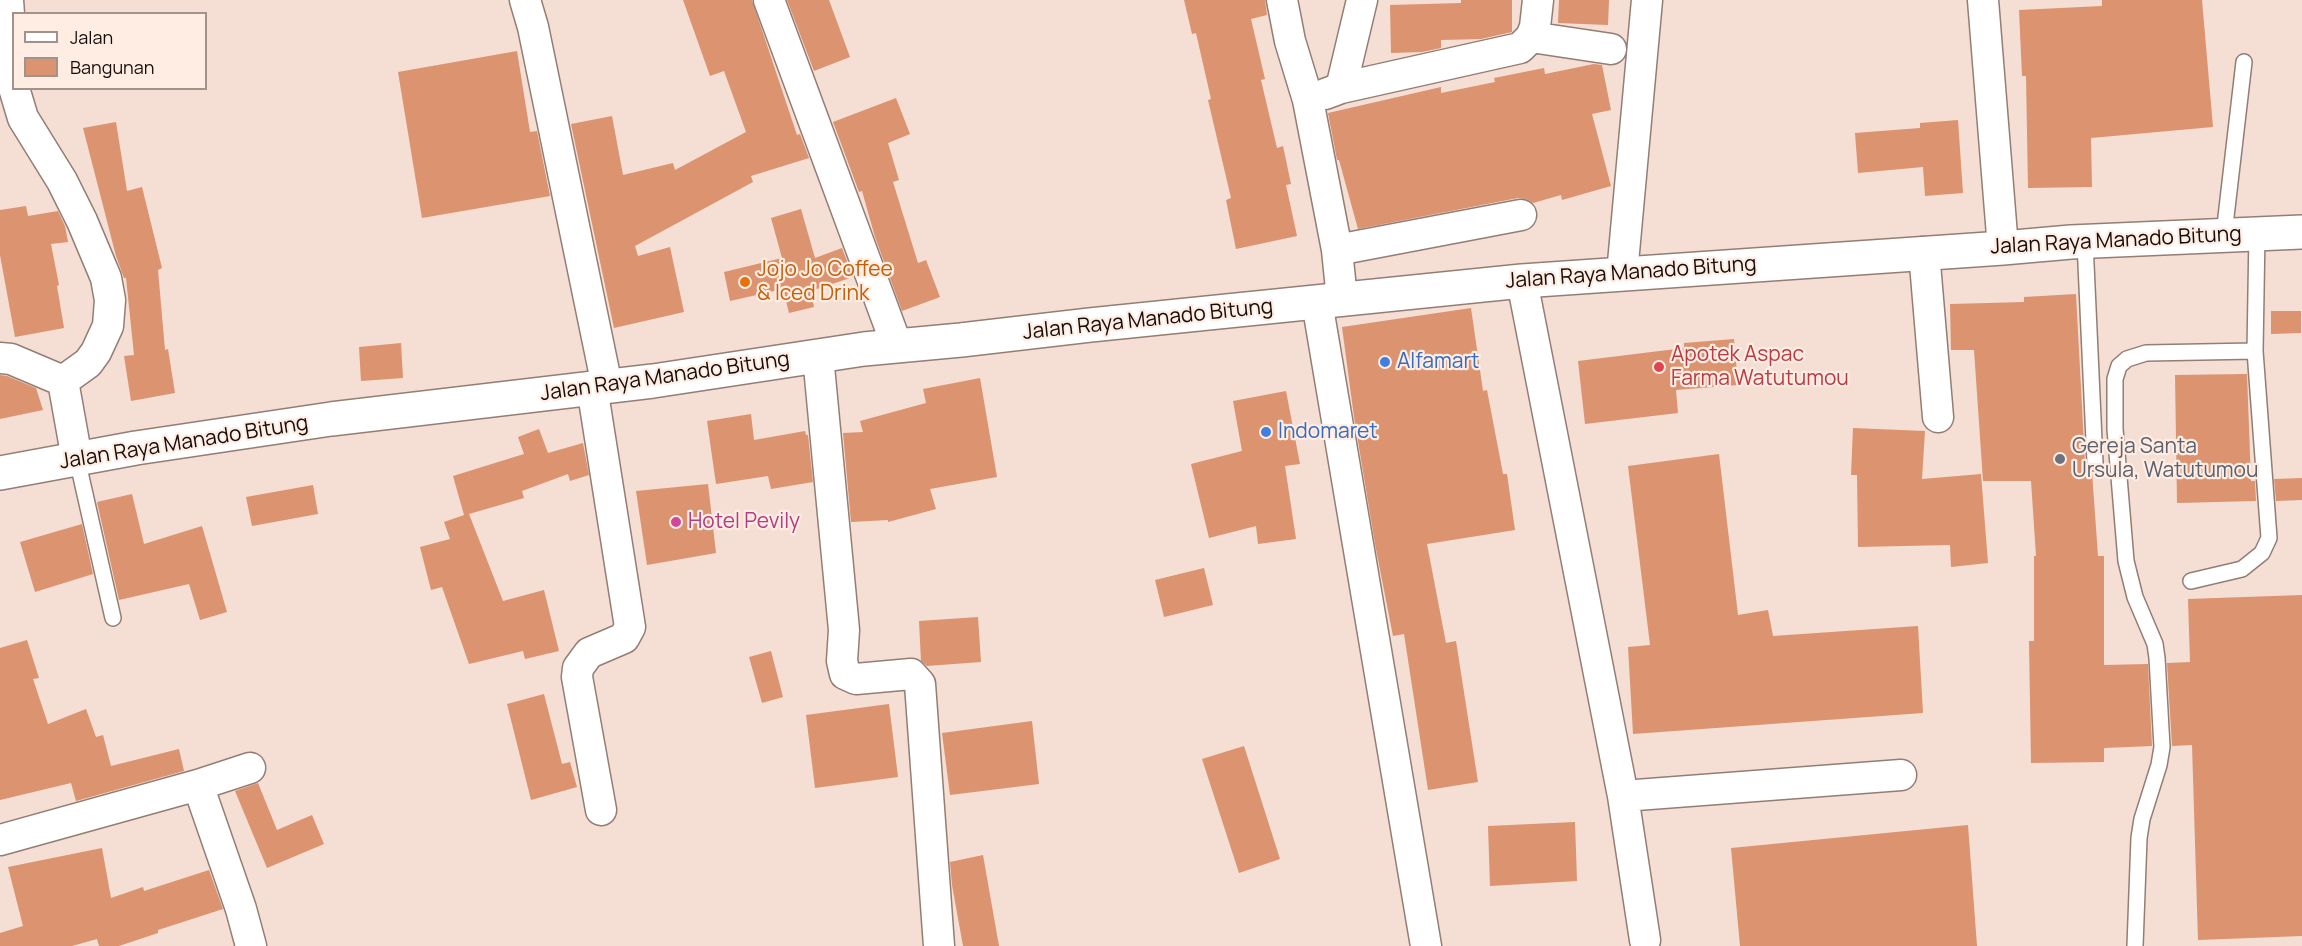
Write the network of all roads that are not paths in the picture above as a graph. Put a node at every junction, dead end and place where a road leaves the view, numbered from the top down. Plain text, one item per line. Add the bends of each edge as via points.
1 (8, 0) edge
2 (525, 0) edge
3 (769, 0) edge
4 (1282, 0) edge
5 (1362, 0) edge
6 (1538, 0) edge
7 (1647, 0) edge
8 (1983, 0) edge
9 (1531, 37) junction
10 (1611, 49) dead end
11 (12, 58) edge
12 (2244, 62) dead end
13 (1341, 88) junction
14 (15, 90) edge
15 (1308, 100) junction
16 (1521, 215) dead end
17 (2302, 232) edge
18 (2258, 233) junction
19 (2224, 234) junction
20 (2085, 242) junction
21 (2003, 248) junction
22 (1337, 250) junction
23 (1924, 252) junction
24 (1622, 274) junction
25 (1522, 281) junction
26 (1329, 301) junction
27 (897, 346) junction
28 (2255, 351) junction
29 (818, 356) junction
30 (0, 358) edge
31 (63, 381) junction
32 (599, 387) junction
33 (1938, 417) dead end
34 (77, 459) junction
35 (2095, 463) dead end
36 (0, 473) edge
37 (2191, 580) dead end
38 (113, 618) dead end
39 (250, 768) dead end
40 (1901, 775) dead end
41 (198, 785) junction
42 (1623, 796) junction
43 (601, 810) dead end
44 (0, 840) edge
45 (1644, 940) dead end
46 (251, 946) edge
47 (939, 946) edge
48 (1426, 946) edge
49 (2135, 946) edge

1 - 11 street
2 - 32 street
3 - 27 street
4 - 15 street
5 - 13 street
6 - 9 street
7 - 24 street
8 - 21 street
9 - 10 street
9 - 13 street via 1520,48
12 - 19 lane
13 - 15 street
14 - 31 street via 23,118 82,221 106,278 110,300 108,326 96,352
15 - 22 street
16 - 22 street
17 - 18 highway, Jalan Raya Manado Bitung
18 - 19 highway, Jalan Raya Manado Bitung
18 - 28 lane
19 - 20 highway, Jalan Raya Manado Bitung
20 - 21 highway, Jalan Raya Manado Bitung
20 - 35 lane
21 - 23 highway, Jalan Raya Manado Bitung
22 - 26 street
23 - 24 highway, Jalan Raya Manado Bitung
23 - 33 street
24 - 25 highway, Jalan Raya Manado Bitung
25 - 26 highway, Jalan Raya Manado Bitung
25 - 42 street
26 - 27 highway, Jalan Raya Manado Bitung
26 - 48 street
27 - 29 highway, Jalan Raya Manado Bitung
28 - 37 lane via 2269,538 2262,553 2242,569
28 - 49 lane via 2146,353 2127,359 2116,371 2115,429 2126,561 2135,597 2155,644 2162,747 2139,838
29 - 32 highway, Jalan Raya Manado Bitung
29 - 47 street via 844,630 842,661 846,674 856,679 911,674 920,684
30 - 31 street
31 - 34 street
32 - 34 highway, Jalan Raya Manado Bitung via 331,419
32 - 43 street via 630,627 621,640 589,653 578,668
34 - 36 highway, Jalan Raya Manado Bitung
34 - 38 lane
39 - 41 street
40 - 42 street
41 - 44 street
41 - 46 street
42 - 45 street

